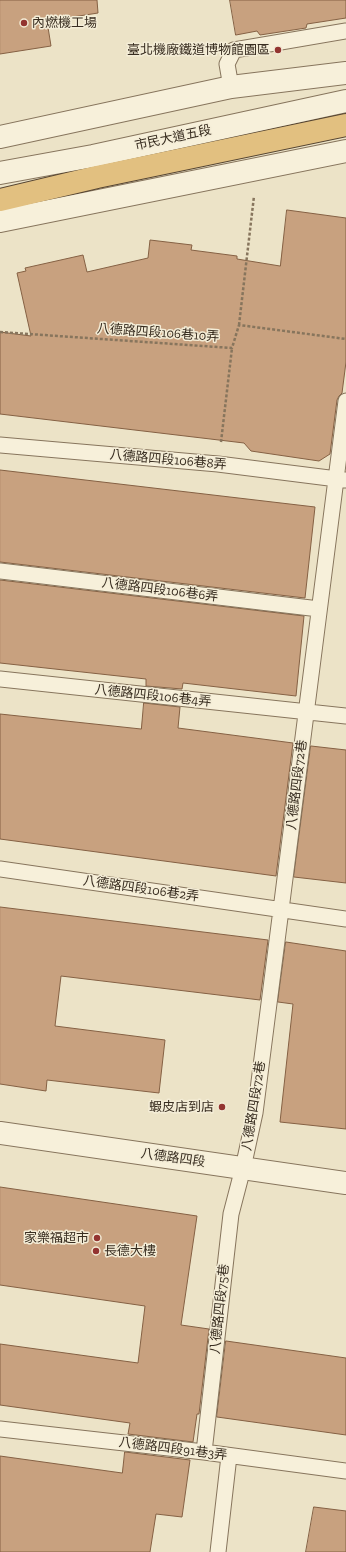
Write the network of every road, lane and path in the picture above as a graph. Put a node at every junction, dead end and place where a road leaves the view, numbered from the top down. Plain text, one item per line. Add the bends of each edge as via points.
1 (346, 31) edge
2 (346, 73) edge
3 (231, 87) junction
4 (346, 101) edge
5 (346, 125) edge
6 (0, 137) edge
7 (346, 151) edge
8 (257, 169) junction
9 (0, 172) edge
10 (0, 200) edge
11 (0, 221) edge
12 (239, 325) junction
13 (0, 332) edge
14 (346, 339) edge
15 (232, 348) junction
16 (346, 402) edge
17 (0, 445) edge
18 (218, 464) junction
19 (341, 479) edge
20 (0, 571) edge
21 (320, 609) junction
22 (0, 679) edge
23 (306, 712) junction
24 (346, 716) edge
25 (0, 869) edge
26 (281, 909) junction
27 (346, 919) edge
28 (0, 1133) edge
29 (243, 1168) junction
30 (346, 1183) edge
31 (0, 1429) edge
32 (204, 1452) junction
33 (229, 1456) junction
34 (346, 1471) edge
35 (218, 1552) edge

1 - 3 lane via 234,50 227,64
2 - 3 street
3 - 6 street
4 - 9 street, 市民大道五段 via 92,156
5 - 10 highway
7 - 8 street
8 - 11 street
8 - 12 path
12 - 14 path, 八德路四段106巷10弄
12 - 15 path, 八德路四段106巷10弄
13 - 15 path, 八德路四段106巷10弄
15 - 18 path
16 - 19 lane, 八德路四段72巷
17 - 18 lane, 八德路四段106巷8弄
18 - 19 lane, 八德路四段106巷8弄
19 - 21 lane, 八德路四段72巷
20 - 21 lane, 八德路四段106巷6弄
21 - 23 lane, 八德路四段72巷
22 - 23 lane, 八德路四段106巷4弄
23 - 24 lane, 八德路四段106巷4弄
23 - 26 lane, 八德路四段72巷
25 - 26 lane, 八德路四段106巷2弄
26 - 27 lane, 八德路四段106巷2弄
26 - 29 lane, 八德路四段72巷 via 254,1120
28 - 29 street, 八德路四段
29 - 30 street, 八德路四段
29 - 32 lane, 八德路四段75巷 via 230,1214
31 - 32 lane, 八德路四段91巷3弄
32 - 33 lane, 八德路四段91巷3弄
33 - 34 lane, 八德路四段91巷3弄
33 - 35 lane

